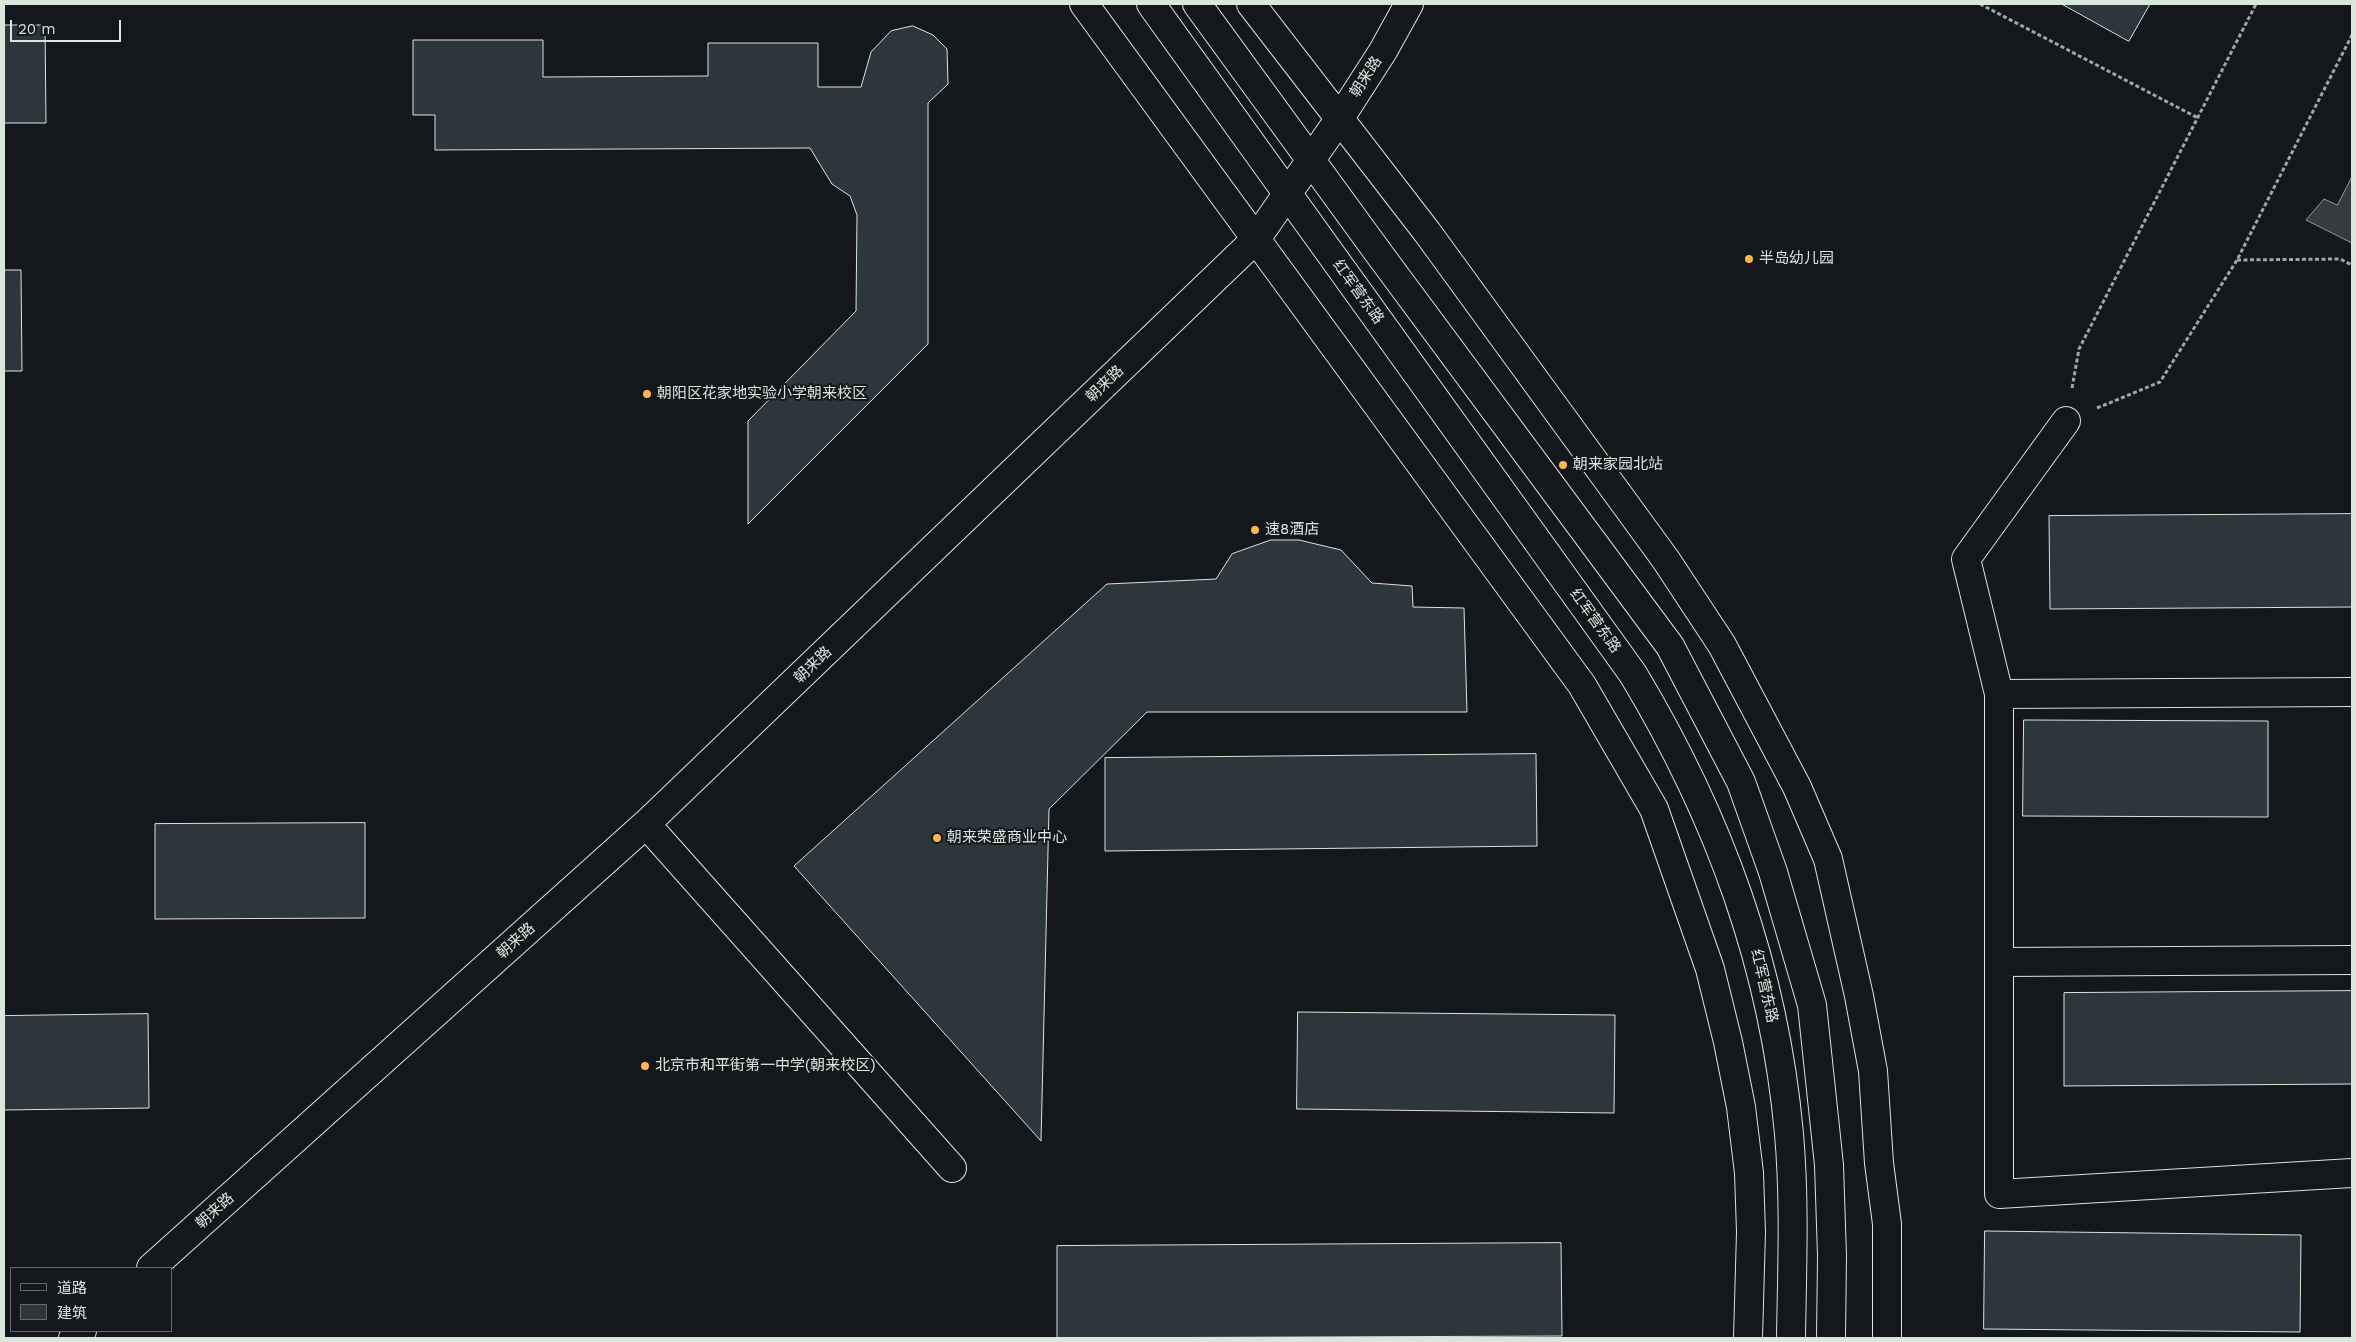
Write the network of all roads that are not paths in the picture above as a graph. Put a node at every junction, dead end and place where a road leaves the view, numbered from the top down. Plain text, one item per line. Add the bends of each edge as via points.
1 (1084, 4) edge
2 (1151, 4) edge
3 (1197, 4) edge
4 (1251, 4) edge
5 (1409, 4) edge
6 (1340, 118) junction
7 (1311, 158) junction
8 (1287, 193) junction
9 (1256, 239) junction
10 (2066, 421) road end
11 (2352, 692) edge
12 (1999, 694) junction
13 (646, 824) junction
14 (2352, 960) edge
15 (1999, 962) junction
16 (952, 1168) dead end
17 (2352, 1173) edge
18 (153, 1267) edge
19 (1748, 1338) edge
20 (1791, 1338) edge
21 (1831, 1338) edge
22 (1887, 1338) edge

1 - 9 street
2 - 8 street, 红军营东路
3 - 7 street
4 - 6 street
5 - 6 street, 朝来路
6 - 7 street, 朝来路
6 - 22 street via 1666,560 1722,645 1797,787 1828,859 1873,1071 1887,1224
7 - 8 street, 朝来路
7 - 21 street via 1670,646 1741,782 1773,872 1812,1005 1828,1165
8 - 9 street, 朝来路
8 - 20 street, 红军营东路 via 1632,674 1693,783 1730,870 1771,1006 1789,1135 1793,1220
9 - 13 street, 朝来路
9 - 19 street via 1582,685 1654,809 1710,968 1741,1107 1749,1172 1751,1232
10 - 12 street via 1966,559
11 - 12 street
12 - 15 street
13 - 16 street
13 - 18 street, 朝来路
14 - 15 street
15 - 17 street via 1999,1194

